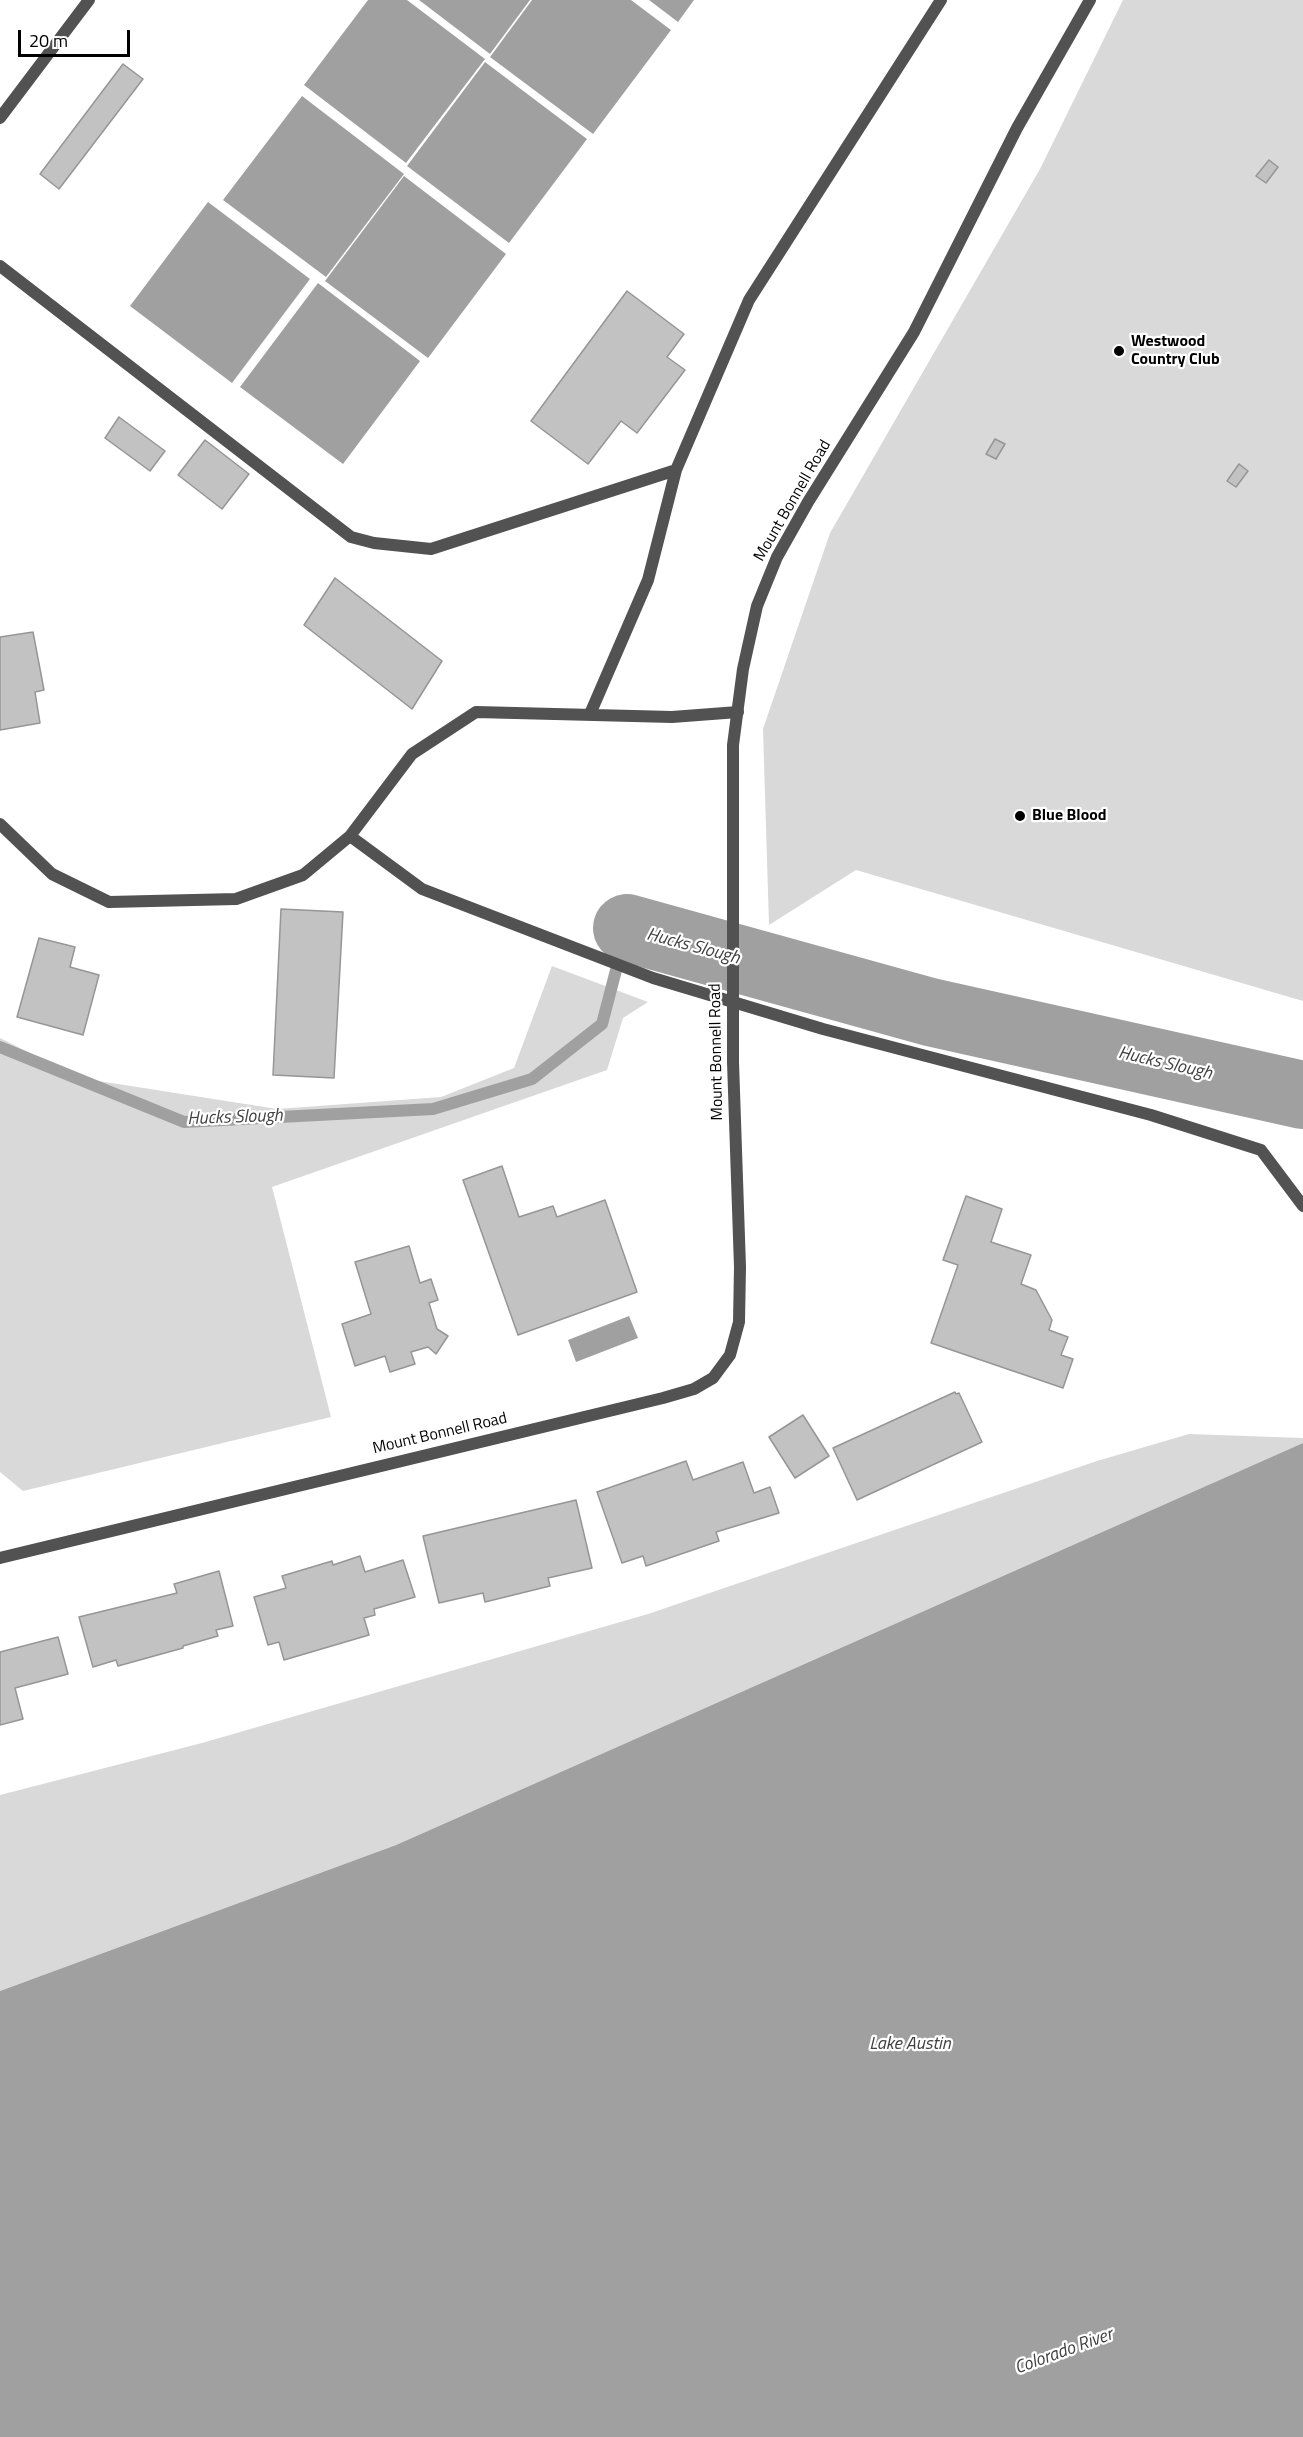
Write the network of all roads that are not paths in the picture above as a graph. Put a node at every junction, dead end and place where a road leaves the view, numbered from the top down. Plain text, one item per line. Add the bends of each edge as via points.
1 (89, 0) edge
2 (941, 0) edge
3 (1090, 0) edge
4 (0, 118) edge
5 (0, 266) edge
6 (676, 470) junction
7 (738, 712) junction
8 (590, 714) junction
9 (0, 824) edge
10 (350, 836) junction
11 (1303, 1206) edge
12 (0, 1558) edge

1 - 4 street
2 - 6 street via 749,300
3 - 7 street, Mount Bonnell Road via 1017,128 914,332 777,557 757,606
5 - 6 street via 351,537 431,549
6 - 8 street via 648,580
7 - 8 street via 672,717
7 - 12 street, Mount Bonnell Road, bridge via 733,745 733,1062 739,1322 730,1355 712,1378 693,1389 663,1398
8 - 10 street via 476,711 412,754
9 - 10 street via 52,874 109,902 236,899 303,875
10 - 11 street via 422,889 653,978 823,1029 1151,1115 1261,1150

